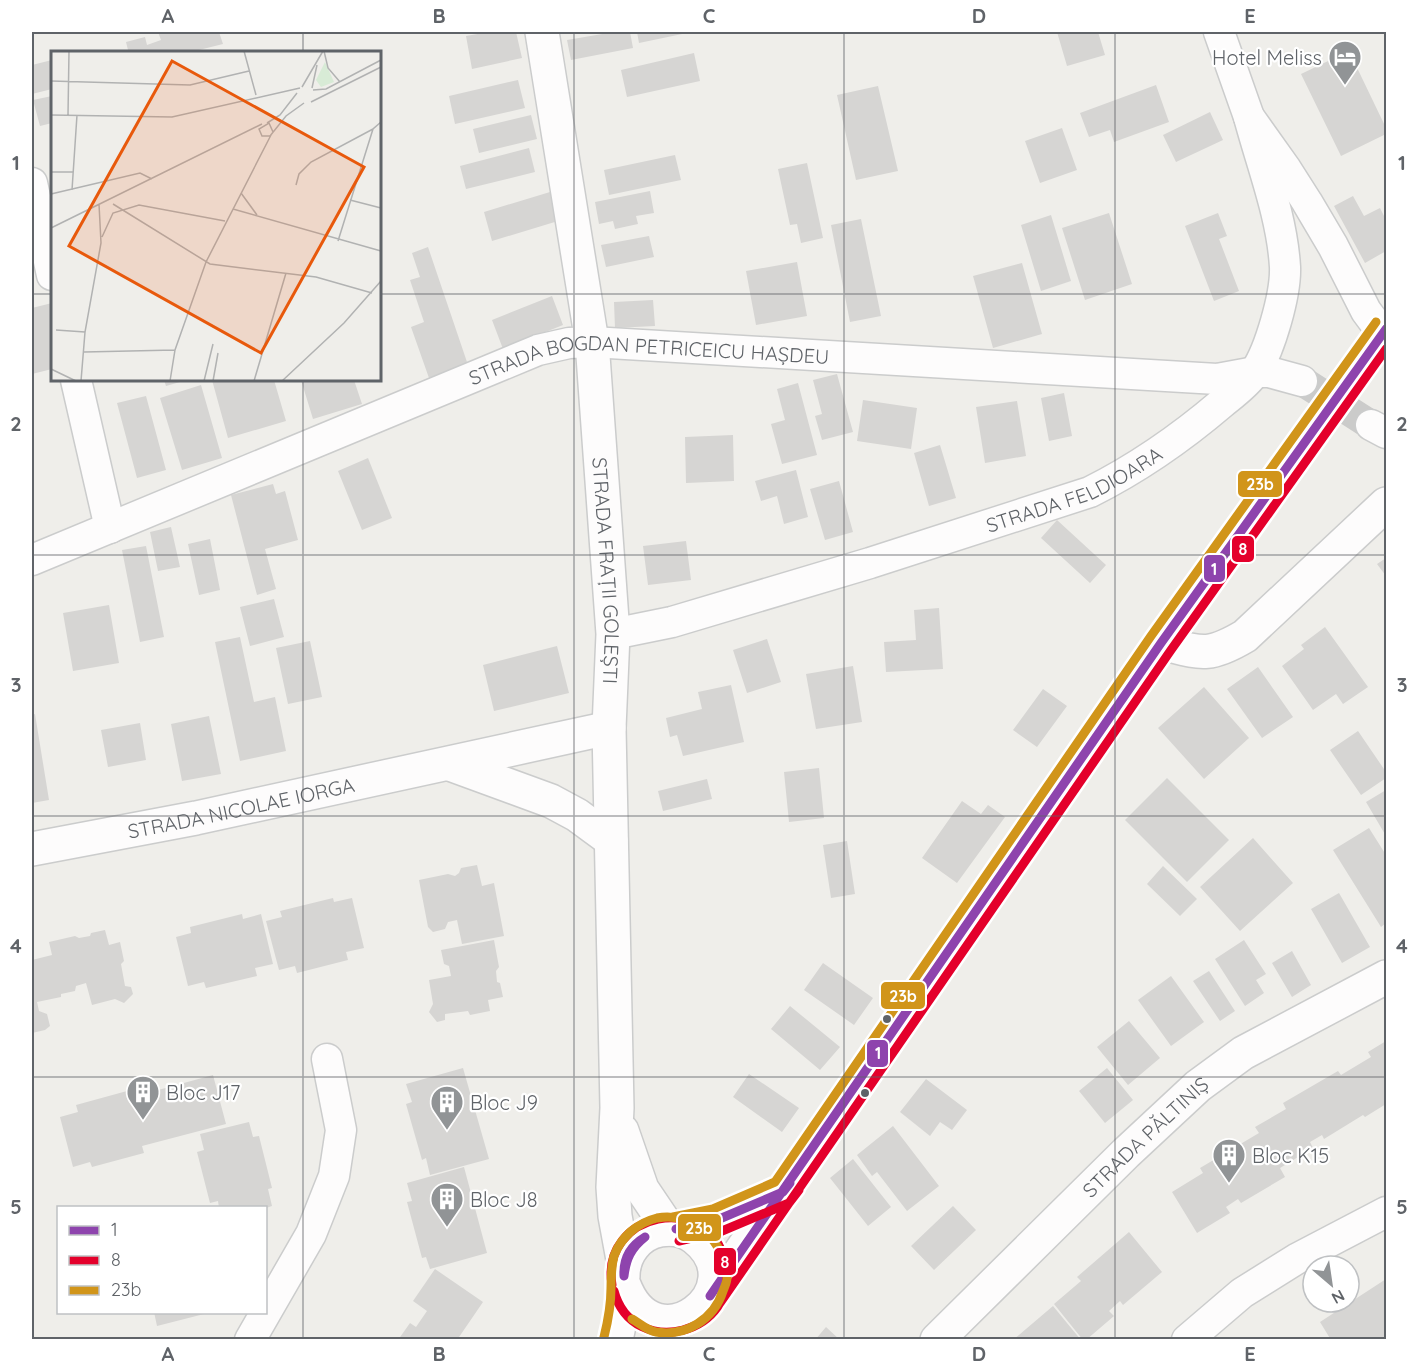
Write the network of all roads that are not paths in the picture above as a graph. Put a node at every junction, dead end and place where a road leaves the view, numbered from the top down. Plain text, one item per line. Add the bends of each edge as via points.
1 (542, 32) edge
2 (1219, 32) edge
3 (1249, 117) junction
4 (32, 183) edge
5 (51, 270) edge
6 (1385, 331) edge
7 (592, 342) junction
8 (1255, 372) junction
9 (76, 381) edge
10 (1302, 381) tunnel mouth
11 (1386, 504) edge
12 (110, 528) junction
13 (32, 560) edge
14 (613, 634) junction
15 (1161, 643) junction
16 (609, 728) junction
17 (450, 764) junction
18 (611, 840) junction
19 (32, 849) edge
20 (1386, 977) edge
21 (327, 1059) dead end
22 (617, 1115) junction
23 (783, 1192) junction
24 (1386, 1212) edge
25 (672, 1229) junction
26 (624, 1275) junction
27 (710, 1296) junction
28 (267, 1310) edge
29 (265, 1314) edge
30 (680, 1329) edge
31 (250, 1340) edge
32 (616, 1340) edge
33 (937, 1340) edge
34 (1187, 1340) edge

1 - 7 street, STRADA FRAȚII GOLEȘTI
2 - 3 street, STRADA FELDIOARA
3 - 6 street, STRADA FELDIOARA via 1333,246 1366,311
3 - 8 street, STRADA FELDIOARA via 1280,228 1285,269 1275,327
4 - 5 street
6 - 15 street
7 - 8 street, STRADA BOGDAN PETRICEICU HAȘDEU via 1217,380
7 - 12 street, STRADA BOGDAN PETRICEICU HAȘDEU via 538,350
7 - 14 street, STRADA FRAȚII GOLEȘTI
8 - 10 street, STRADA BOGDAN PETRICEICU HAȘDEU
8 - 14 street, STRADA FELDIOARA via 1206,417 1156,454 1090,492 672,622
9 - 12 street
11 - 15 street via 1245,636 1225,648 1201,653
12 - 13 street, STRADA BOGDAN PETRICEICU HAȘDEU
14 - 16 street, STRADA FRAȚII GOLEȘTI
15 - 23 street
16 - 17 street, STRADA NICOLAE IORGA
16 - 18 street, STRADA FRAȚII GOLEȘTI
17 - 18 street via 551,801
17 - 19 street, STRADA NICOLAE IORGA
18 - 22 street, STRADA FRAȚII GOLEȘTI
20 - 33 street, STRADA PĂLTINIȘ via 1244,1053 1198,1086
21 - 28 street via 341,1130 334,1176 311,1234
22 - 25 street, STRADA FRAȚII GOLEȘTI via 642,1189
22 - 26 street, STRADA FRAȚII GOLEȘTI via 613,1188
23 - 25 street via 717,1220
23 - 27 street
24 - 34 street via 1298,1258 1242,1293
25 - 26 street via 645,1236 628,1254
25 - 27 street via 692,1235 705,1246 713,1262 715,1280
26 - 30 street via 633,1304 642,1313
26 - 32 street, STRADA FRAȚII GOLEȘTI
27 - 30 street
29 - 31 street

